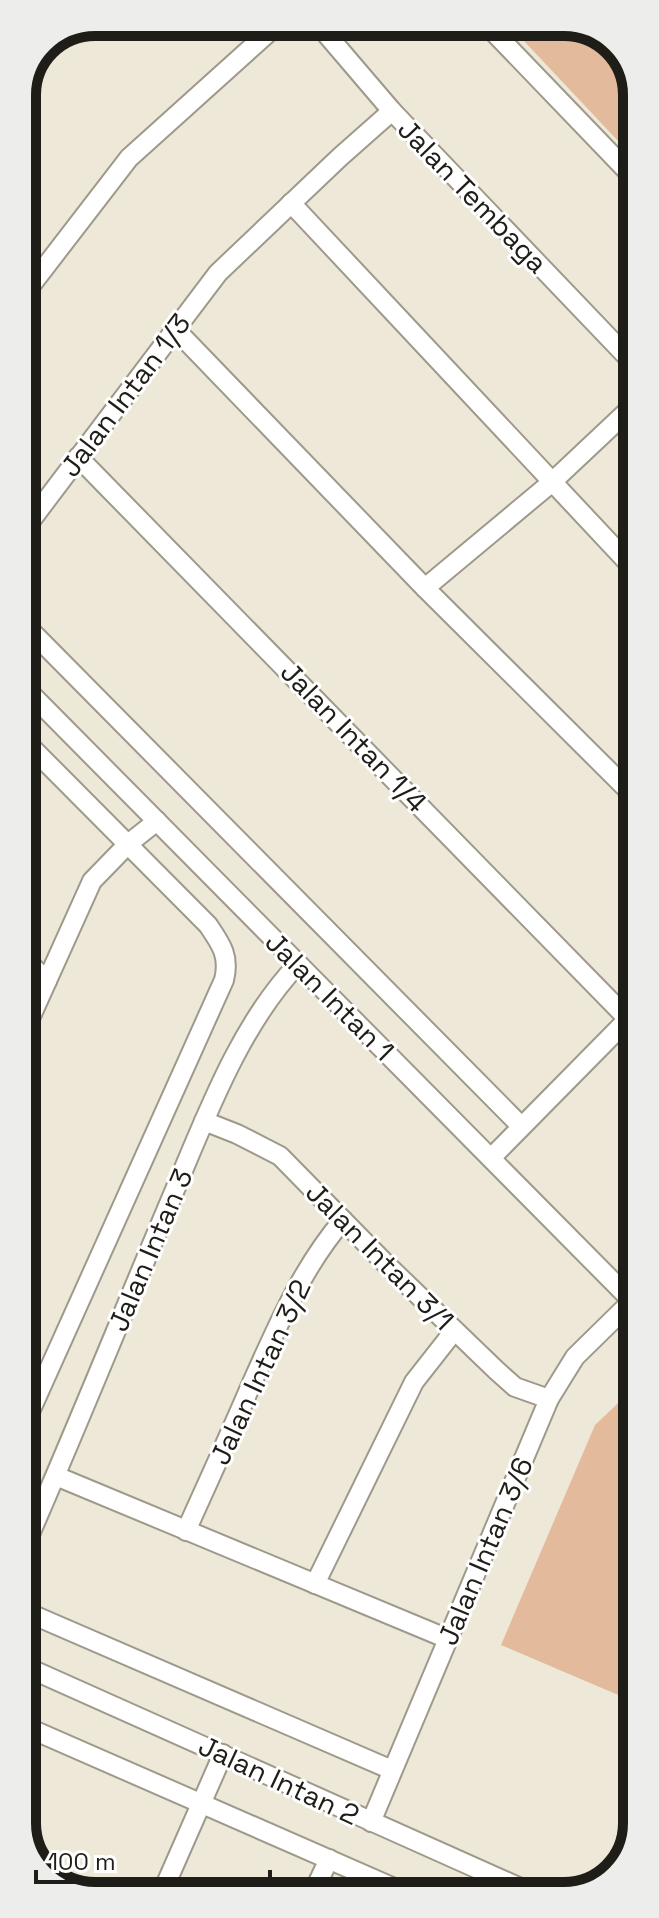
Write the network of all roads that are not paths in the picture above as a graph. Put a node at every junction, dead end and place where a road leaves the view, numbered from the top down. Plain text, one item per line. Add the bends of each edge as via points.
1 (264, 36) edge
2 (328, 36) edge
3 (497, 36) edge
4 (392, 111) junction
5 (623, 167) edge
6 (291, 203) junction
7 (36, 279) edge
8 (175, 329) junction
9 (623, 352) edge
10 (623, 415) edge
11 (78, 457) junction
12 (551, 483) junction
13 (36, 514) edge
14 (623, 558) edge
15 (425, 588) junction
16 (36, 636) edge
17 (36, 699) edge
18 (36, 752) edge
19 (623, 785) edge
20 (157, 821) junction
21 (128, 844) junction
22 (298, 964) junction
23 (36, 970) edge
24 (47, 981) junction
25 (36, 1005) edge
26 (623, 1006) edge
27 (623, 1024) edge
28 (204, 1121) junction
29 (521, 1126) junction
30 (491, 1158) junction
31 (343, 1220) junction
32 (623, 1292) edge
33 (623, 1313) edge
34 (454, 1331) junction
35 (36, 1398) edge
36 (549, 1399) junction
37 (56, 1476) junction
38 (36, 1521) edge
39 (186, 1531) junction
40 (315, 1584) junction
41 (36, 1616) edge
42 (448, 1639) junction
43 (36, 1671) edge
44 (36, 1731) edge
45 (223, 1754) junction
46 (392, 1770) junction
47 (201, 1804) junction
48 (371, 1822) junction
49 (329, 1859) junction
50 (167, 1882) edge
51 (318, 1882) edge
52 (381, 1882) edge
53 (507, 1882) edge

1 - 7 street via 129,158
2 - 4 street, Jalan Tembaga
3 - 5 street
4 - 6 street, Jalan Intan 1/3
4 - 9 street, Jalan Tembaga
6 - 8 street, Jalan Intan 1/3 via 230,261
6 - 12 street
8 - 11 street, Jalan Intan 1/3
8 - 15 street
10 - 12 street
11 - 13 street, Jalan Intan 1/3
11 - 26 street, Jalan Intan 1/4
12 - 14 street
12 - 15 street
15 - 19 street
16 - 29 street
17 - 20 street, Jalan Intan 1
18 - 21 street
20 - 21 street
20 - 22 street, Jalan Intan 1
21 - 24 street via 92,881
21 - 35 street via 208,925 225,949 228,965
22 - 28 street, Jalan Intan 3 via 251,1025
22 - 30 street, Jalan Intan 1
23 - 24 street
24 - 25 street
27 - 29 street
28 - 31 street, Jalan Intan 3/1 via 280,1156
28 - 37 street, Jalan Intan 3
29 - 30 street
30 - 32 street, Jalan Intan 1
31 - 34 street, Jalan Intan 3/1
31 - 39 street, Jalan Intan 3/2 via 302,1278
33 - 36 street, Jalan Intan 3/6 via 575,1357
34 - 36 street, Jalan Intan 3/1 via 515,1387
34 - 40 street via 414,1382
36 - 42 street, Jalan Intan 3/6
37 - 38 street, Jalan Intan 3
37 - 39 street
39 - 40 street
40 - 42 street
41 - 46 street
42 - 46 street, Jalan Intan 3/6
43 - 45 street, Jalan Intan 2
44 - 47 street
45 - 47 street
45 - 48 street, Jalan Intan 2
46 - 48 street, Jalan Intan 3/6
47 - 49 street
47 - 50 street
48 - 53 street, Jalan Intan 2
49 - 51 street
49 - 52 street

